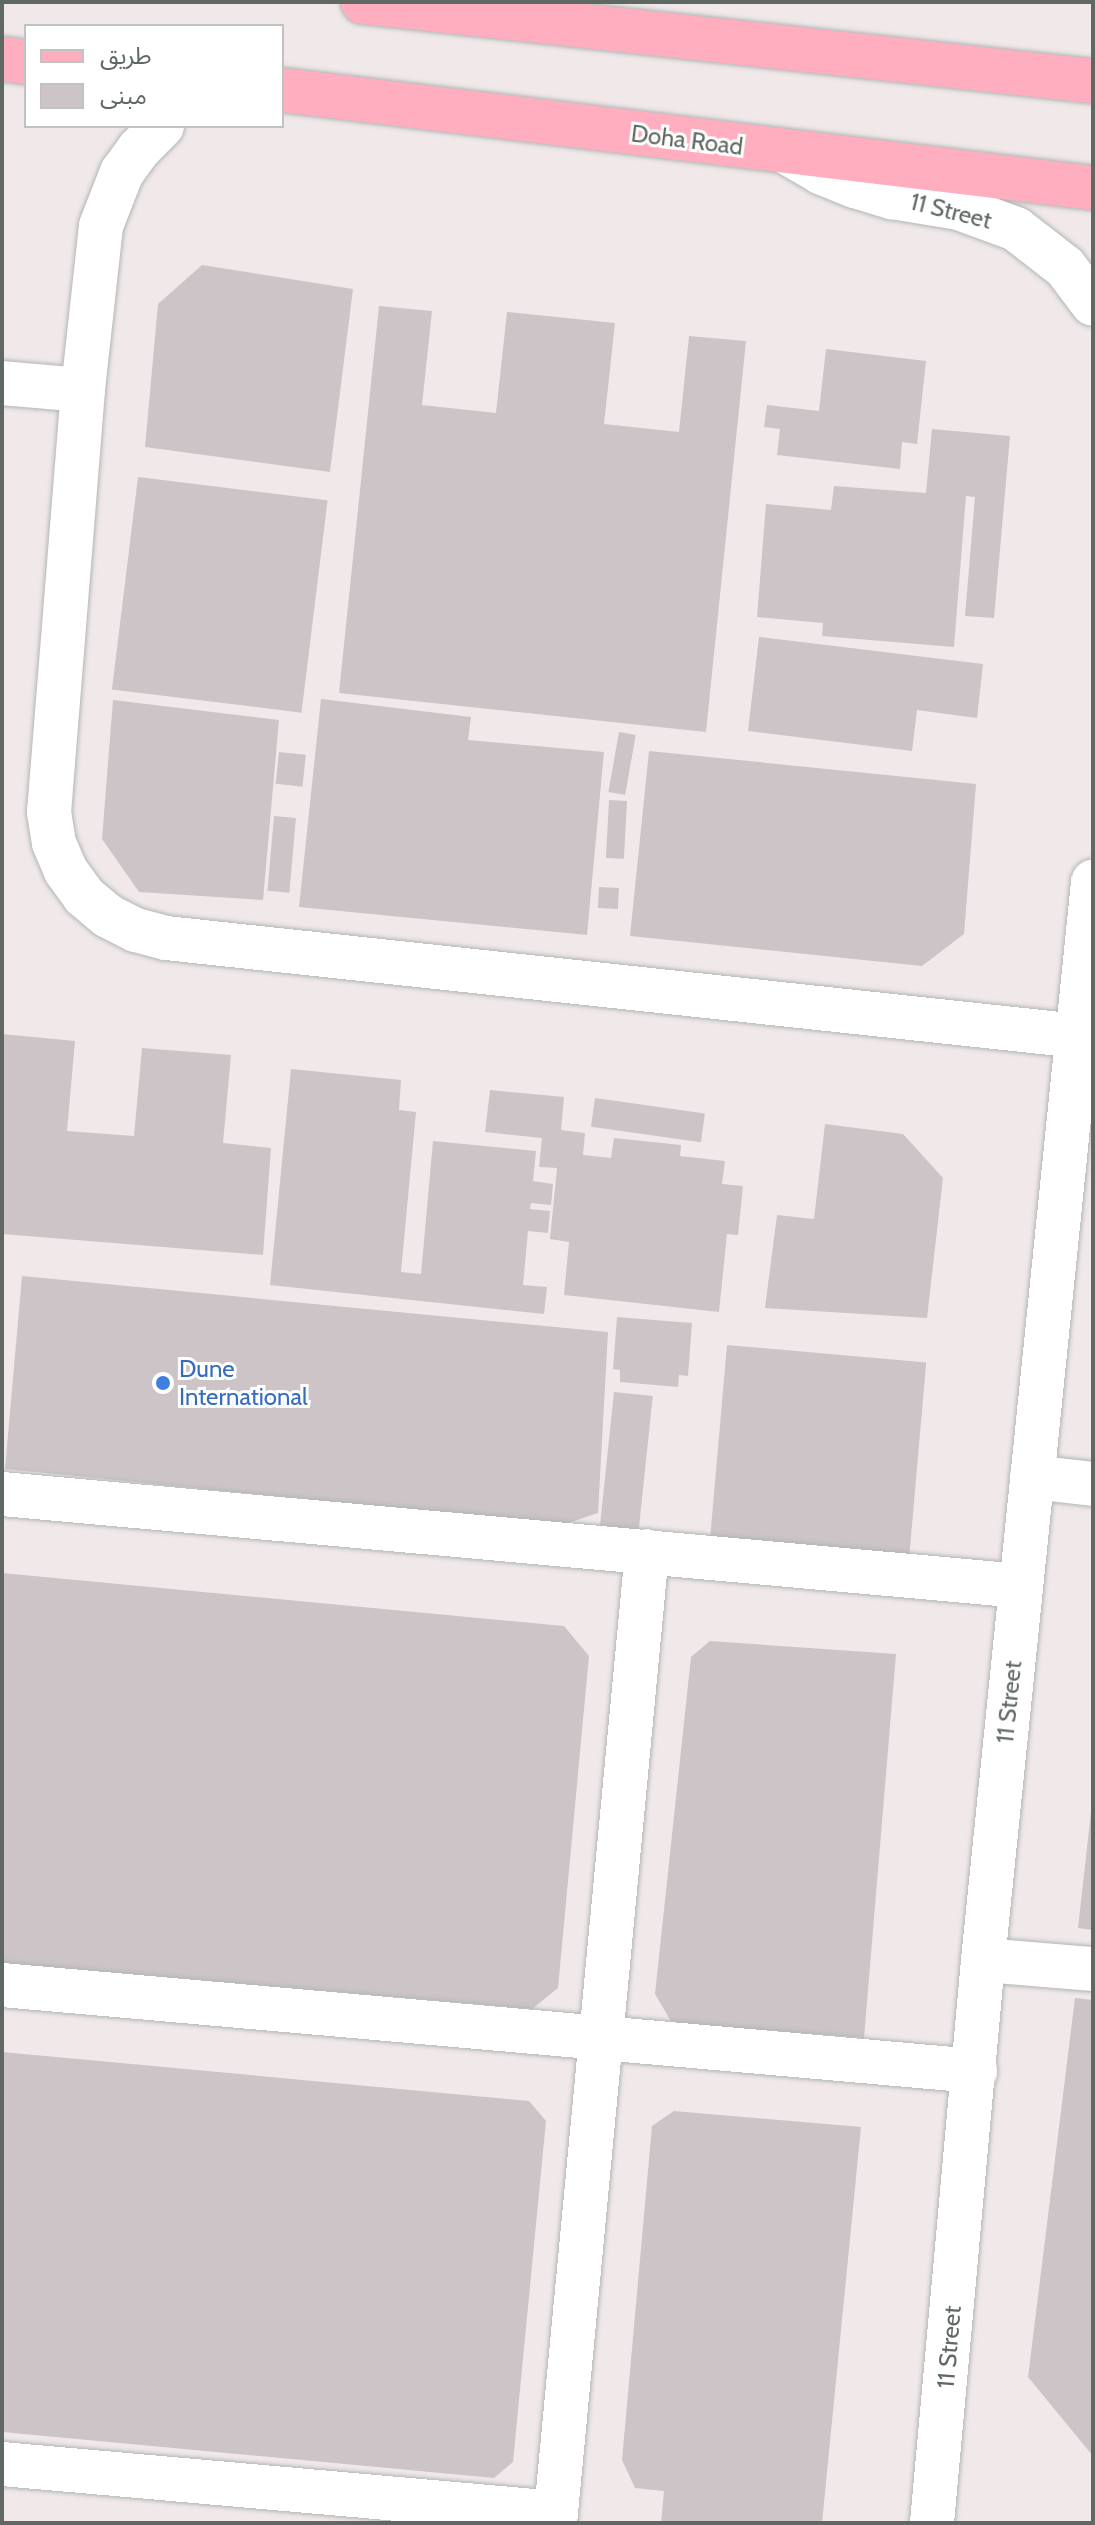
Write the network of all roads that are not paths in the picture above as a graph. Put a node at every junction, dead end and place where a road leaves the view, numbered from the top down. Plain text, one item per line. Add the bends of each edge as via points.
1 (363, 2) edge
2 (564, 2) edge
3 (629, 33) junction
4 (2, 59) edge
5 (24, 62) edge
6 (1093, 81) edge
7 (284, 90) edge
8 (160, 128) edge
9 (786, 152) junction
10 (1093, 188) edge
11 (1093, 304) edge
12 (2, 383) edge
13 (83, 390) junction
14 (1093, 882) edge
15 (1090, 965) edge
16 (1078, 1036) junction
17 (1080, 1150) edge
18 (1032, 1477) junction
19 (1093, 1484) edge
20 (2, 1494) edge
21 (647, 1551) junction
22 (1021, 1586) junction
23 (983, 1960) junction
24 (1093, 1969) edge
25 (2, 1985) edge
26 (601, 2038) junction
27 (975, 2071) junction
28 (2, 2464) edge
29 (556, 2518) edge
30 (939, 2522) edge

1 - 3 main road
2 - 3 street
3 - 6 main road
4 - 5 main road
7 - 9 main road, Doha Road
8 - 13 street via 122,172 101,226
9 - 10 main road, Doha Road
9 - 11 street, 11 Street via 855,186 959,208 1016,229 1065,267
12 - 13 street
13 - 16 street via 49,812 66,871 108,916 166,938
14 - 15 street, 11 Street
15 - 16 street, 11 Street
16 - 17 street, 11 Street
17 - 18 street, 11 Street
18 - 19 street
18 - 22 street, 11 Street
20 - 21 street
21 - 22 street
21 - 26 street
22 - 23 street, 11 Street
23 - 24 street
23 - 27 street, 11 Street
25 - 26 street
26 - 27 street
26 - 29 street
27 - 30 street, 11 Street
28 - 29 street

